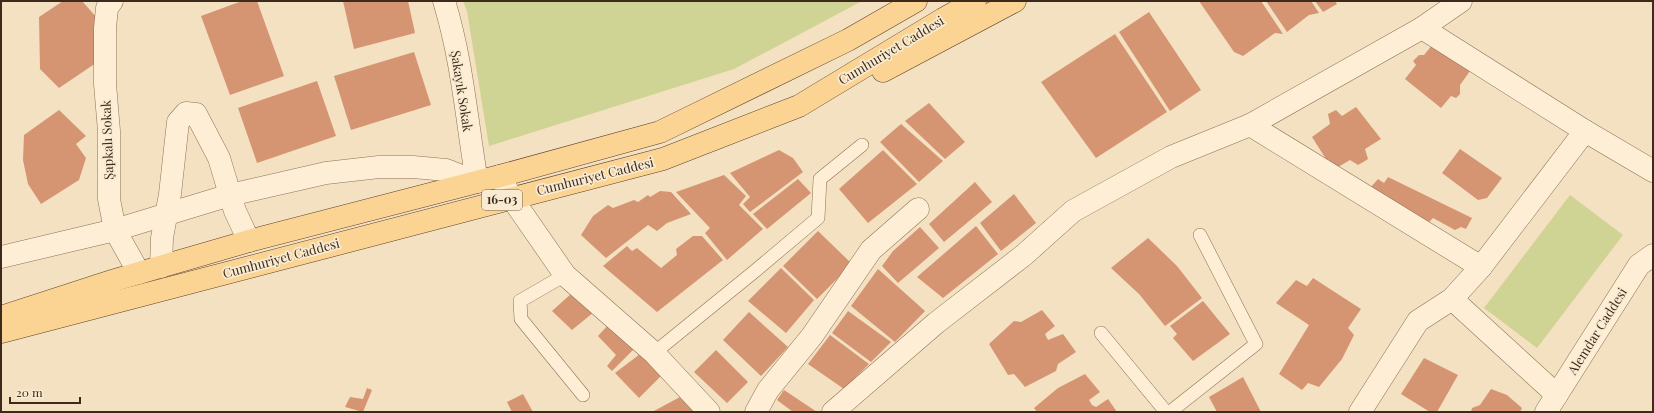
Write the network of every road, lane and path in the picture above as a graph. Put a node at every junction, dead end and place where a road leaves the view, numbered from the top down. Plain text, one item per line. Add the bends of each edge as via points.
1 (112, 1) edge
2 (444, 1) edge
3 (916, 1) edge
4 (975, 1) edge
5 (1015, 1) edge
6 (1461, 1) edge
7 (1422, 28) junction
8 (798, 106) junction
9 (1250, 125) junction
10 (1585, 131) junction
11 (862, 145) dead end
12 (1653, 171) edge
13 (500, 176) junction
14 (477, 182) junction
15 (230, 195) junction
16 (511, 198) junction
17 (918, 209) dead end
18 (166, 215) junction
19 (115, 230) junction
20 (1200, 234) dead end
21 (249, 241) junction
22 (1653, 255) edge
23 (1, 257) edge
24 (161, 267) junction
25 (1481, 267) junction
26 (139, 273) junction
27 (565, 275) junction
28 (1452, 299) junction
29 (1, 317) edge
30 (1, 332) edge
31 (1101, 333) dead end
32 (654, 353) junction
33 (583, 395) dead end
34 (1552, 403) edge
35 (710, 412) edge
36 (756, 412) edge
37 (832, 412) edge
38 (1166, 412) edge
39 (1170, 412) edge
40 (1360, 412) edge

1 - 19 street, Şapkalı Sokak via 107,8 105,28 105,84 109,131 109,200
2 - 14 street, Şakayık Sokak via 461,77
3 - 13 main road, Cumhuriyet Caddesi / 16-03 via 848,40 660,132
4 - 8 main road, Cumhuriyet Caddesi / 16-03
5 - 8 main road via 864,81
6 - 7 street
7 - 9 street
7 - 10 street
8 - 16 main road, Cumhuriyet Caddesi / 16-03 via 663,159
9 - 25 street
9 - 37 street via 1171,157 1072,211 1024,255 936,323
10 - 12 street
10 - 25 street
11 - 32 lane via 820,179 818,218
13 - 14 main road, Cumhuriyet Caddesi / 16-03
13 - 16 street
14 - 15 street via 446,170 380,167 326,173
14 - 21 main road, Cumhuriyet Caddesi / 16-03
15 - 18 street
15 - 18 street via 219,158 206,132 196,114 186,113 178,122
15 - 21 street
16 - 27 street
16 - 30 main road, Cumhuriyet Caddesi / 16-03
17 - 36 street via 871,250 812,336 768,390
18 - 19 street
18 - 24 street
19 - 23 street
19 - 26 street, Şapkalı Sokak
20 - 39 lane via 1256,344
21 - 24 main road, Cumhuriyet Caddesi / 16-03
22 - 34 street, Alemdar Caddesi via 1639,265
24 - 26 main road, Cumhuriyet Caddesi / 16-03
25 - 28 street
26 - 29 main road, Cumhuriyet Caddesi / 16-03
27 - 32 street
27 - 33 lane via 520,301 522,319
28 - 34 street
28 - 40 street via 1418,321
31 - 38 lane
32 - 35 street

